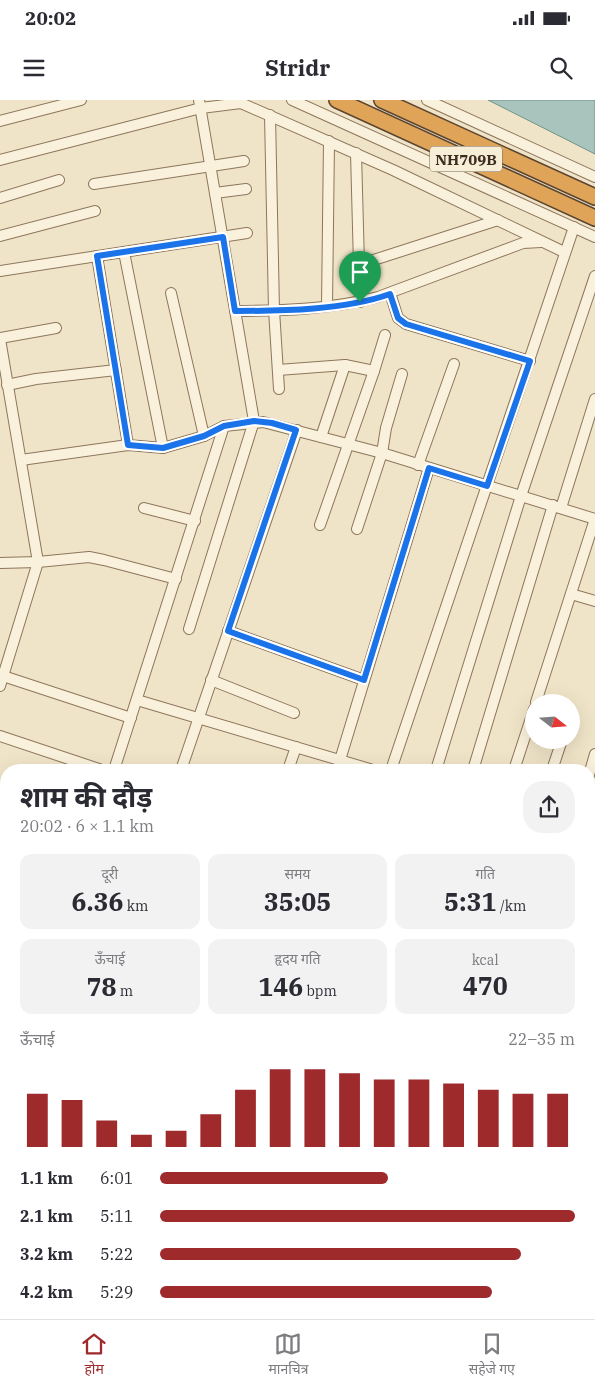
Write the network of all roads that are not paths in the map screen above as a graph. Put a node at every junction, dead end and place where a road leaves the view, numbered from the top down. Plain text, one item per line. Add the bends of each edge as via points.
1 (81, 100) edge
2 (292, 100) edge
3 (337, 100) edge
4 (382, 100) edge
5 (427, 100) edge
6 (237, 101) edge
7 (200, 104) edge
8 (270, 115) junction
9 (0, 121) edge
10 (329, 141) junction
11 (356, 153) junction
12 (0, 160) edge
13 (244, 161) dead end
14 (211, 165) junction
15 (595, 177) edge
16 (59, 180) dead end
17 (94, 184) dead end
18 (246, 189) dead end
19 (215, 193) junction
20 (595, 197) edge
21 (0, 198) edge
22 (95, 210) dead end
23 (595, 218) edge
24 (498, 220) junction
25 (572, 231) junction
26 (247, 233) dead end
27 (0, 236) edge
28 (223, 237) junction
29 (595, 237) edge
30 (541, 242) junction
31 (565, 250) junction
32 (124, 252) junction
33 (97, 256) junction
34 (358, 265) junction
35 (0, 271) edge
36 (595, 276) edge
37 (171, 293) dead end
38 (390, 294) junction
39 (360, 302) junction
40 (328, 306) junction
41 (274, 310) junction
42 (235, 311) junction
43 (56, 328) dead end
44 (385, 334) dead end
45 (0, 339) edge
46 (530, 361) junction
47 (454, 364) dead end
48 (345, 365) junction
49 (116, 370) junction
50 (278, 370) junction
51 (374, 371) junction
52 (402, 374) dead end
53 (7, 385) junction
54 (279, 388) dead end
55 (595, 399) edge
56 (254, 421) junction
57 (224, 426) junction
58 (296, 430) junction
59 (204, 436) junction
60 (321, 436) junction
61 (348, 444) junction
62 (128, 445) junction
63 (163, 448) junction
64 (382, 453) junction
65 (20, 460) junction
66 (418, 465) junction
67 (429, 468) junction
68 (487, 486) junction
69 (521, 496) junction
70 (557, 507) junction
71 (144, 508) dead end
72 (595, 519) edge
73 (195, 521) junction
74 (320, 525) dead end
75 (356, 529) dead end
76 (590, 550) edge
77 (38, 562) junction
78 (0, 563) edge
79 (176, 579) junction
80 (571, 594) junction
81 (595, 601) edge
82 (189, 628) dead end
83 (228, 631) junction
84 (211, 680) junction
85 (364, 680) junction
86 (2, 681) edge
87 (539, 694) edge
88 (137, 700) junction
89 (294, 713) dead end
90 (131, 718) junction
91 (198, 718) junction
92 (0, 736) edge
93 (525, 736) edge
94 (296, 747) junction
95 (559, 749) edge
96 (340, 760) junction
97 (84, 764) edge
98 (116, 764) edge
99 (182, 764) edge
100 (290, 764) edge
101 (353, 764) edge
102 (393, 764) edge
103 (438, 764) edge
104 (475, 764) edge
105 (516, 764) edge
106 (554, 764) edge

1 - 9 street
2 - 25 street
3 - 23 highway, NH709B
4 - 20 highway, NH709B
5 - 15 street
6 - 7 street
6 - 8 street
7 - 12 street
7 - 14 street
8 - 10 street
8 - 41 street
10 - 11 street
10 - 40 street
11 - 24 street
11 - 34 street
13 - 14 street
14 - 17 street
14 - 19 street
16 - 21 street
18 - 19 street
19 - 28 street
22 - 27 street
24 - 30 street
24 - 34 street
25 - 29 street
25 - 31 street
26 - 28 street
28 - 32 street
28 - 42 street
30 - 31 street
30 - 38 street via 522,243
31 - 46 street
32 - 33 street
32 - 63 street
33 - 35 street
33 - 49 street
34 - 39 street
36 - 69 street
37 - 59 street
38 - 39 street
38 - 46 street via 398,318 406,324
39 - 40 street
40 - 41 street
41 - 42 street
41 - 50 street
42 - 56 street
43 - 45 street
44 - 51 street
45 - 53 street
46 - 68 street
47 - 66 street
48 - 50 street
48 - 51 street
48 - 60 street
49 - 53 street
49 - 62 street
50 - 54 street
51 - 61 street
52 - 64 street
53 - 65 street
55 - 70 street
56 - 57 street
56 - 58 street
56 - 82 street
57 - 59 street
57 - 73 street
58 - 60 street
58 - 83 street
59 - 63 street
60 - 61 street
61 - 64 street
61 - 74 street
62 - 63 street
62 - 65 street
64 - 66 street
64 - 75 street
65 - 77 street
66 - 67 street
67 - 68 street
67 - 85 street
68 - 69 street
68 - 102 street
69 - 70 street
69 - 103 street
70 - 72 street
70 - 104 street
71 - 73 street
72 - 76 street
73 - 79 street
76 - 80 street
77 - 78 street
77 - 79 street via 89,558
77 - 86 street
79 - 88 street
80 - 81 street
80 - 87 street
83 - 84 street
83 - 85 street
84 - 89 street
84 - 91 street
85 - 96 street
86 - 90 street
88 - 90 street
88 - 91 street
90 - 98 street
91 - 94 street
91 - 99 street
92 - 97 street
93 - 105 street
94 - 96 street
94 - 100 street
95 - 106 street
96 - 101 street

